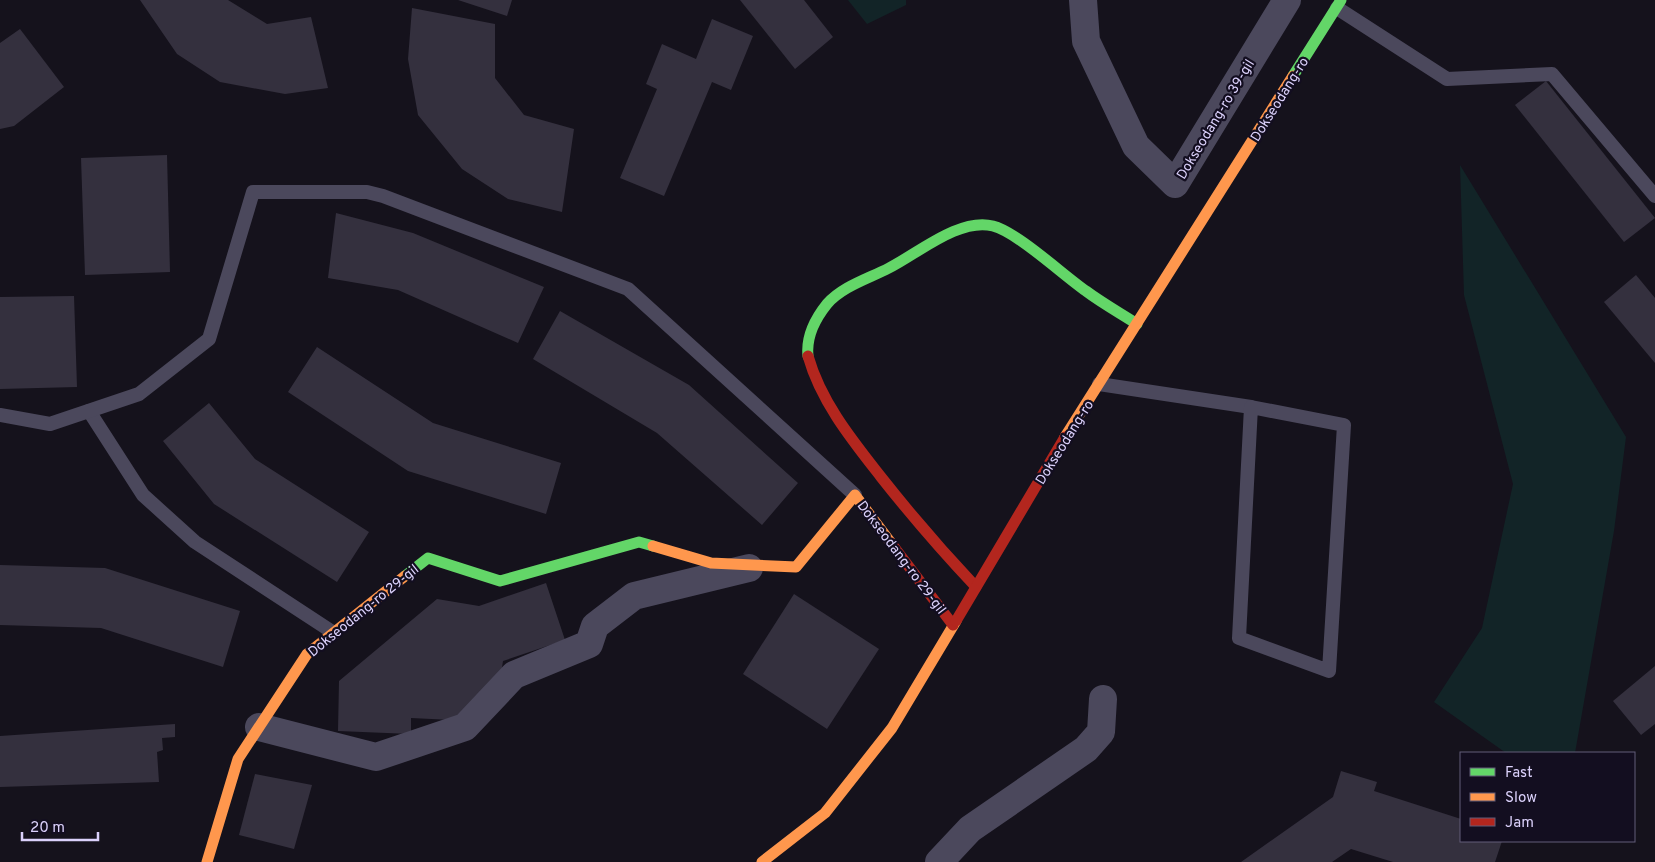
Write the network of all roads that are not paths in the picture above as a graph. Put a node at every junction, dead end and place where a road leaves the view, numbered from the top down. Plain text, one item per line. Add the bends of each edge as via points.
1 (1083, 0) edge
2 (1287, 0) edge
3 (1334, 3) edge
4 (1655, 196) edge
5 (1137, 324) junction
6 (1099, 384) junction
7 (1251, 407) junction
8 (89, 411) junction
9 (0, 416) edge
10 (855, 495) junction
11 (762, 565) junction
12 (976, 587) junction
13 (953, 625) junction
14 (334, 632) junction
15 (1103, 699) dead end
16 (259, 727) junction
17 (207, 862) edge
18 (762, 862) edge
19 (939, 862) edge

1 - 2 street, Dokseodang-ro 39-gil via 1086,41 1136,146 1176,184
3 - 4 lane via 1447,79 1552,74
3 - 5 street, Dokseodang-ro
5 - 6 street, Dokseodang-ro
5 - 12 street via 1080,288 1008,232 982,224 944,237 842,292 819,314 810,334 808,354 816,379 832,409 857,447 918,524
6 - 7 lane
6 - 12 street, Dokseodang-ro
7 - 7 lane via 1239,638 1329,671 1344,425
8 - 9 lane via 50,424
8 - 10 lane via 139,394 209,340 253,192 367,192 628,289
8 - 14 lane via 150,502 195,542
10 - 11 street, Dokseodang-ro 29-gil via 796,567
10 - 13 street, Dokseodang-ro 29-gil
11 - 14 street, Dokseodang-ro 29-gil via 710,562 639,542 500,581 428,558
11 - 16 street, Dokseodang-ro 29-gil via 634,596 595,626 589,644 514,675 465,727 376,757
12 - 13 street, Dokseodang-ro
13 - 18 street, Dokseodang-ro via 892,728 825,813
14 - 16 street, Dokseodang-ro 29-gil via 307,654
15 - 19 street via 1101,732 1086,749 970,829
16 - 17 street, Dokseodang-ro 29-gil via 238,759

